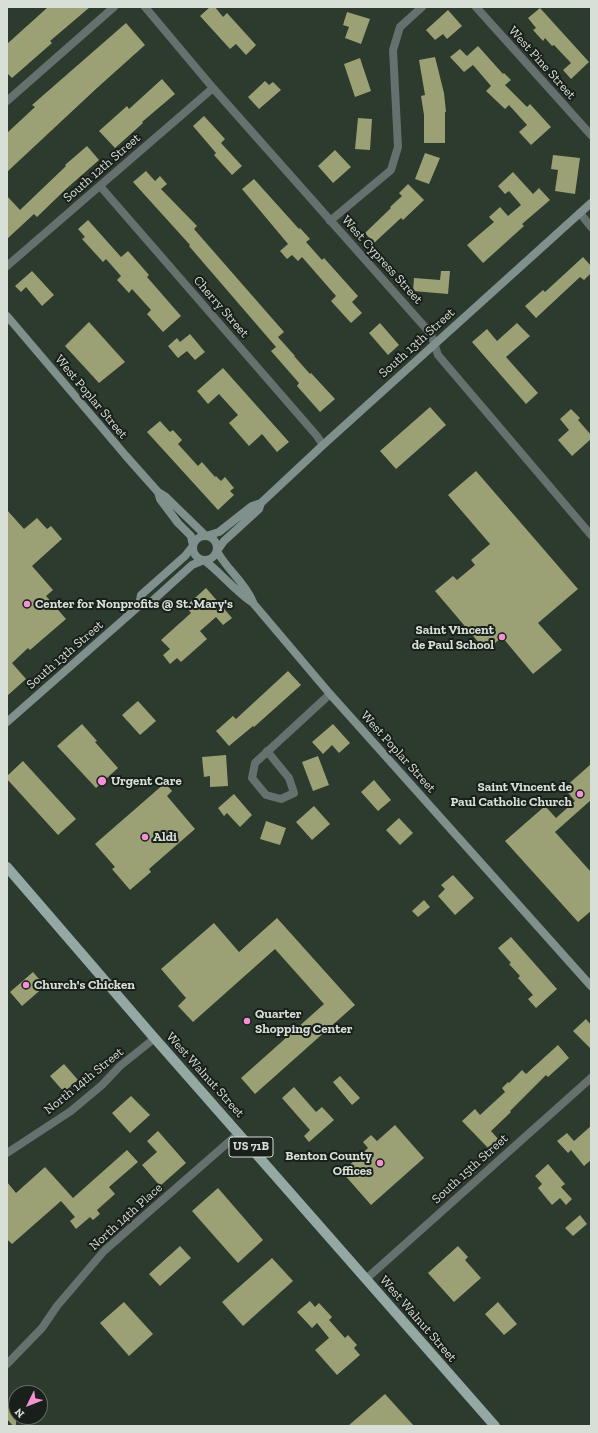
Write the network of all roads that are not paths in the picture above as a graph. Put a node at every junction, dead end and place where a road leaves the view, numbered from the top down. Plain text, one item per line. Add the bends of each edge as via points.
1 (114, 7) edge
2 (145, 7) edge
3 (422, 7) edge
4 (476, 7) edge
5 (213, 88) junction
6 (7, 101) edge
7 (591, 135) edge
8 (100, 186) junction
9 (591, 203) edge
10 (580, 214) junction
11 (330, 221) junction
12 (591, 227) edge
13 (7, 266) edge
14 (7, 316) edge
15 (434, 345) junction
16 (323, 445) junction
17 (158, 492) junction
18 (261, 503) junction
19 (591, 535) edge
20 (206, 536) junction
21 (193, 546) junction
22 (217, 551) junction
23 (204, 560) junction
24 (253, 603) junction
25 (139, 606) junction
26 (330, 694) junction
27 (7, 722) edge
28 (267, 751) junction
29 (7, 867) edge
30 (591, 986) edge
31 (155, 1038) junction
32 (591, 1078) edge
33 (239, 1133) junction
34 (7, 1153) edge
35 (366, 1279) junction
36 (7, 1364) edge
37 (495, 1426) edge

1 - 6 street
2 - 5 street, West Cypress Street
3 - 11 street via 400,27 393,50 398,147 390,170
4 - 7 street, West Pine Street
5 - 8 street, South 12th Street
5 - 11 street, West Cypress Street
8 - 13 street, South 12th Street
8 - 16 street, Cherry Street
9 - 10 street, South 13th Street
10 - 12 street
10 - 15 street, South 13th Street
11 - 15 street, West Cypress Street via 431,334
14 - 17 street, West Poplar Street
15 - 16 street, South 13th Street
15 - 19 street, West Cypress Street via 438,355
16 - 18 street, South 13th Street
17 - 20 street, West Poplar Street
17 - 21 street, West Poplar Street via 160,499 191,536
18 - 20 street, South 13th Street via 252,506 219,532
18 - 22 street, South 13th Street via 259,509 224,541
20 - 21 street via 196,539
20 - 22 street via 216,543
21 - 23 street via 194,554
21 - 25 street, South 13th Street via 141,595
22 - 23 street via 212,558
22 - 24 street, West Poplar Street via 221,560 248,591
23 - 24 street, West Poplar Street
23 - 25 street, South 13th Street via 192,565 150,603
24 - 26 street, West Poplar Street
25 - 27 street, South 13th Street
26 - 28 street
26 - 30 street, West Poplar Street
28 - 28 street via 289,778 294,793 281,799 266,795 252,778 255,762
29 - 31 main road, West Walnut Street / US 71B
31 - 33 main road, West Walnut Street / US 71B
31 - 34 street, North 14th Street via 71,1111
32 - 35 street, South 15th Street
33 - 35 main road, West Walnut Street / US 71B
33 - 36 street, North 14th Place via 104,1250 42,1328
35 - 37 main road, West Walnut Street / US 71B

